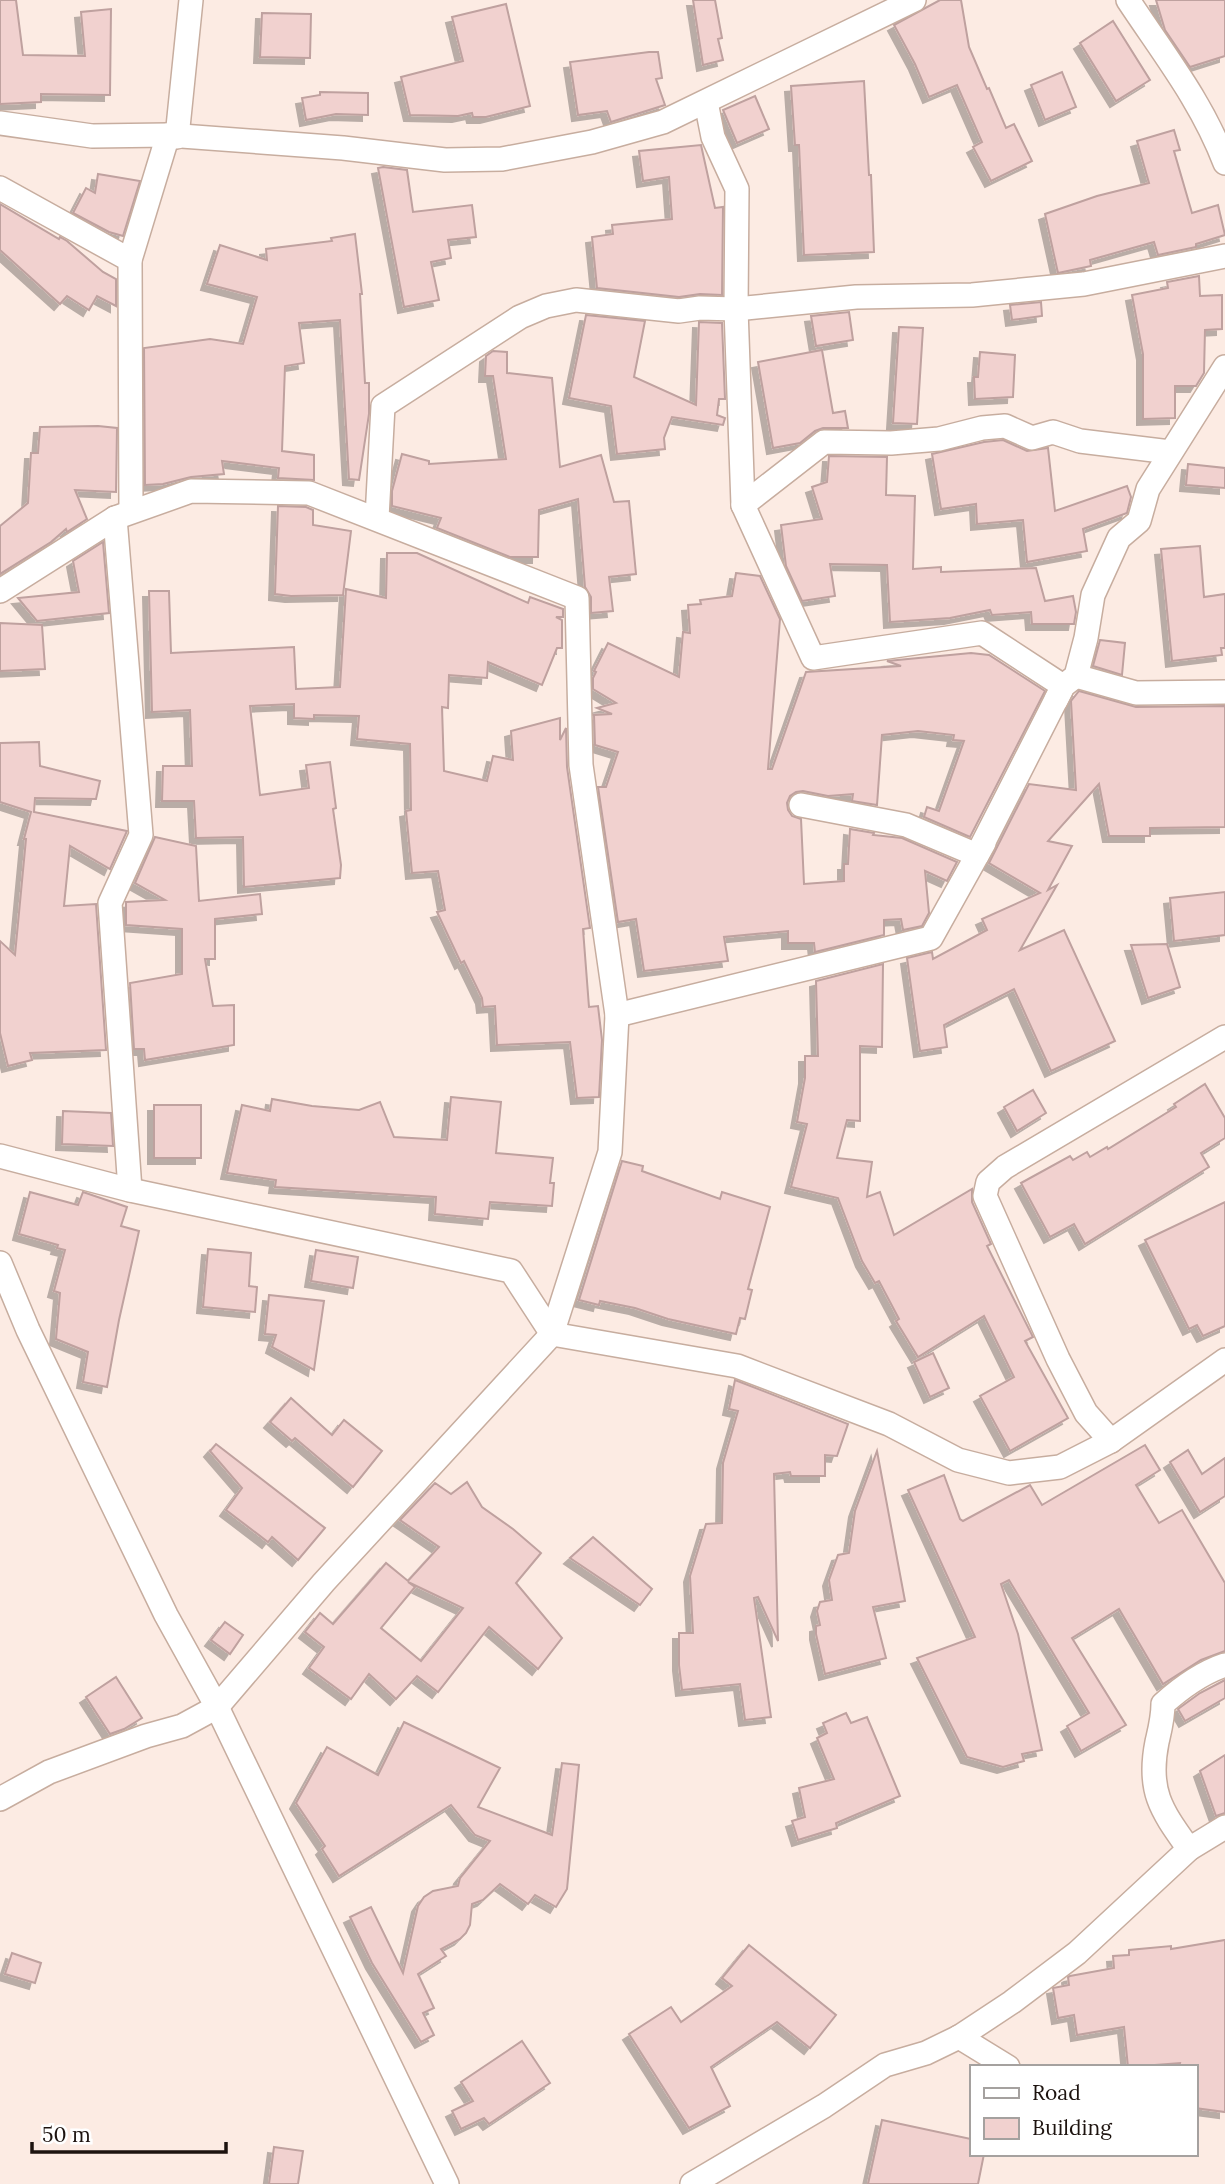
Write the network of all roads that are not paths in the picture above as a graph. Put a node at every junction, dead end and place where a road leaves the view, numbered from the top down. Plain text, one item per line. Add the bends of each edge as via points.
1 (191, 0) edge
2 (914, 0) edge
3 (1128, 0) edge
4 (706, 102) junction
5 (0, 123) edge
6 (172, 136) junction
7 (1225, 163) edge
8 (0, 188) edge
9 (1225, 256) edge
10 (130, 260) junction
11 (736, 309) junction
12 (1225, 367) edge
13 (1170, 452) junction
14 (743, 505) junction
15 (123, 514) junction
16 (377, 518) junction
17 (0, 591) edge
18 (1069, 681) junction
19 (1225, 692) edge
20 (800, 805) dead end
21 (977, 855) junction
22 (617, 1015) junction
23 (1225, 1037) edge
24 (0, 1156) edge
25 (130, 1190) junction
26 (0, 1263) edge
27 (552, 1334) junction
28 (1225, 1360) edge
29 (1111, 1441) junction
30 (1225, 1665) edge
31 (217, 1707) junction
32 (0, 1799) edge
33 (1225, 1827) edge
34 (1189, 1849) junction
35 (959, 2037) junction
36 (1005, 2065) edge
37 (447, 2184) edge
38 (692, 2184) edge

1 - 6 street
2 - 4 street
3 - 7 street via 1185,81
4 - 6 street via 663,121 592,142 502,159 445,160
4 - 11 street via 713,137 737,189
5 - 6 street via 92,136
6 - 10 street
8 - 10 street
9 - 11 street via 1084,284
10 - 15 street
11 - 14 street
11 - 16 street via 679,311 576,300 520,317 383,406
12 - 13 street
13 - 14 street via 1080,442 1053,432 1031,438 1005,426 939,439 824,442
13 - 18 street via 1148,489 1139,521 1119,538 1104,568 1093,595 1086,638
14 - 18 street via 813,658 982,634
15 - 16 street via 191,491 309,493
15 - 17 street
15 - 25 street via 141,835 110,903
16 - 22 street via 577,598 581,765
18 - 19 street via 1136,693
18 - 21 street
20 - 21 street via 906,825
21 - 22 street via 931,938
22 - 27 street via 610,1152
23 - 29 street via 1040,1145 988,1182 985,1196 1058,1359 1086,1413
24 - 25 street
25 - 27 street via 511,1271
26 - 31 street via 166,1615
27 - 29 street via 737,1366 876,1418 957,1460 986,1469 1009,1473 1060,1467
27 - 31 street
28 - 29 street
30 - 34 street via 1183,1686 1163,1704 1153,1782 1167,1818
31 - 32 street via 182,1726 48,1772
31 - 37 street
33 - 34 street
34 - 35 street via 1077,1953
35 - 36 street
35 - 38 street via 885,2065

